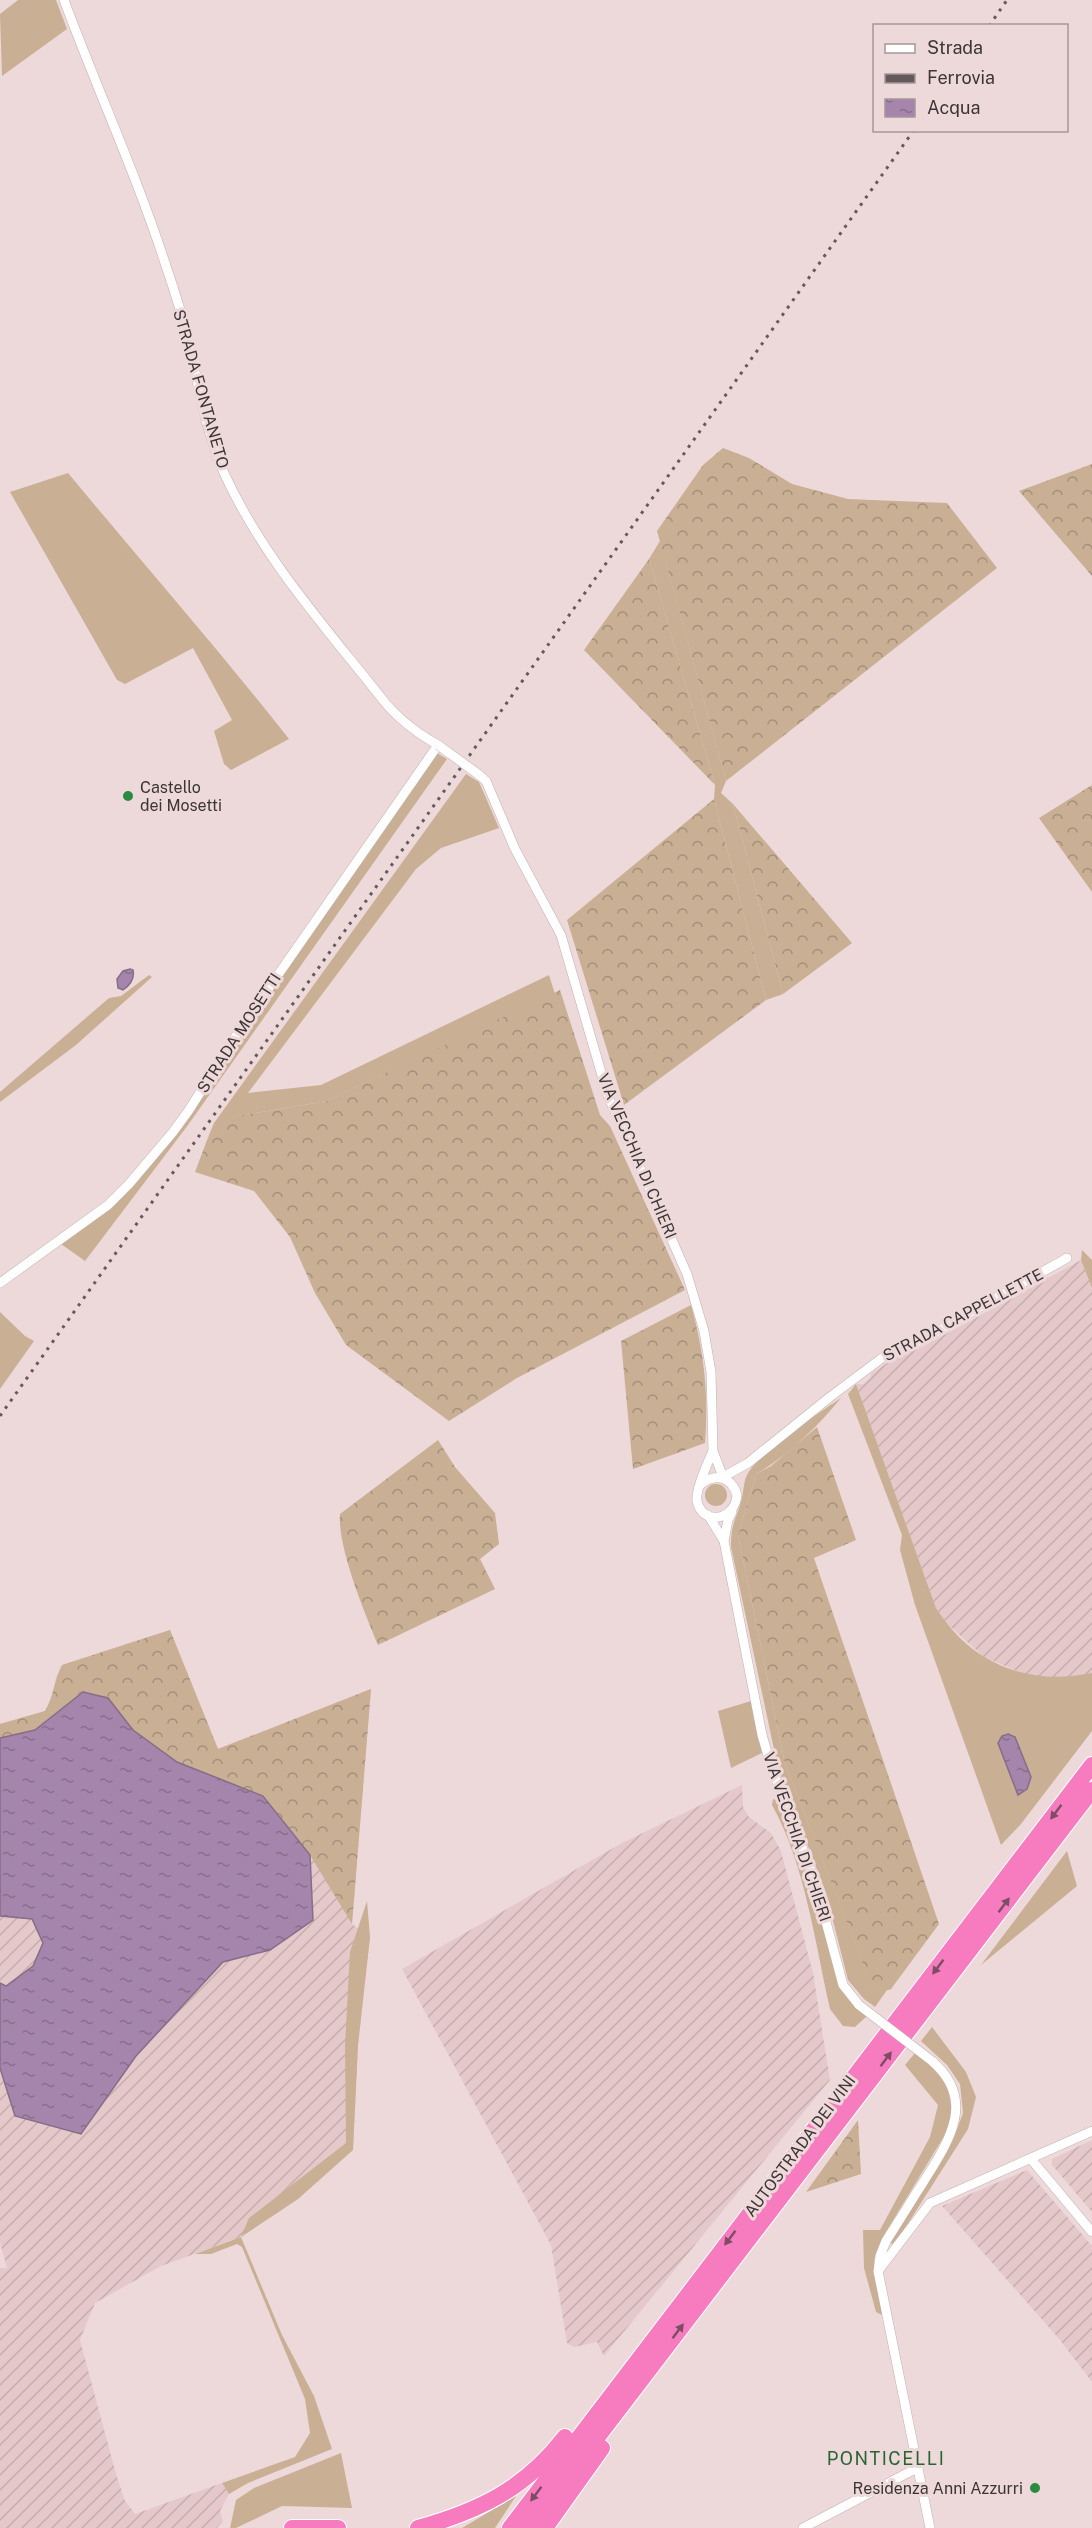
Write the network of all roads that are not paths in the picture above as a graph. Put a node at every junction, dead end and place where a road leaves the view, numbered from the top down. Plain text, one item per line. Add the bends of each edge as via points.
1 (64, 0) edge
2 (438, 745) junction
3 (477, 774) joint
4 (1067, 1258) dead end
5 (0, 1282) edge
6 (713, 1451) junction
7 (748, 1463) junction
8 (723, 1477) junction
9 (700, 1485) junction
10 (735, 1488) junction
11 (733, 1510) junction
12 (708, 1515) junction
13 (724, 1541) junction
14 (1092, 1766) edge
15 (1092, 1790) edge
16 (1092, 2131) edge
17 (1031, 2159) junction
18 (1092, 2232) edge
19 (878, 2271) junction
20 (679, 2305) junction
21 (663, 2351) junction
22 (917, 2468) junction
23 (574, 2486) junction
24 (292, 2528) edge
25 (338, 2528) edge
26 (418, 2528) edge
27 (510, 2528) edge
28 (528, 2528) edge
29 (545, 2528) edge
30 (551, 2528) edge
31 (803, 2528) edge
32 (930, 2528) edge

1 - 2 street, STRADA FONTANETO via 166,266 209,430 225,474 249,521 354,664 393,712
2 - 3 street, STRADA FONTANETO, bridge
2 - 5 street, STRADA MOSETTI via 173,1132 108,1205
3 - 6 street, VIA VECCHIA DI CHIERI via 486,781 515,849 561,935 608,1096 687,1274 711,1372
4 - 7 street, STRADA CAPPELLETTE via 920,1341 890,1352
6 - 8 street, VIA VECCHIA DI CHIERI
6 - 9 street, VIA VECCHIA DI CHIERI
7 - 8 street, STRADA CAPPELLETTE
7 - 10 street, STRADA CAPPELLETTE
8 - 9 street via 713,1477
8 - 10 street
9 - 12 street via 697,1500
10 - 11 street via 737,1503
11 - 12 street via 720,1517
11 - 13 street, VIA VECCHIA DI CHIERI
12 - 13 street, VIA VECCHIA DI CHIERI
13 - 19 street, VIA VECCHIA DI CHIERI, bridge via 766,1747 815,1881 843,1985 859,2005 932,2061 943,2072 955,2096 954,2124 940,2156 886,2241
14 -> 20 highway, AUTOSTRADA DEI VINI
21 -> 15 highway, AUTOSTRADA DEI VINI
16 - 17 street
17 - 18 street
17 - 19 street via 930,2203
19 - 22 street, VIA VECCHIA DI CHIERI
20 - 26 highway via 623,2361 557,2447 519,2484 490,2503
20 -> 27 highway, AUTOSTRADA DEI VINI
21 - 23 highway via 635,2403
21 - 28 highway, AUTOSTRADA DEI VINI
22 - 31 street
22 - 32 street, VIA VECCHIA DI CHIERI
23 - 29 highway
23 - 30 highway
24 - 25 highway

